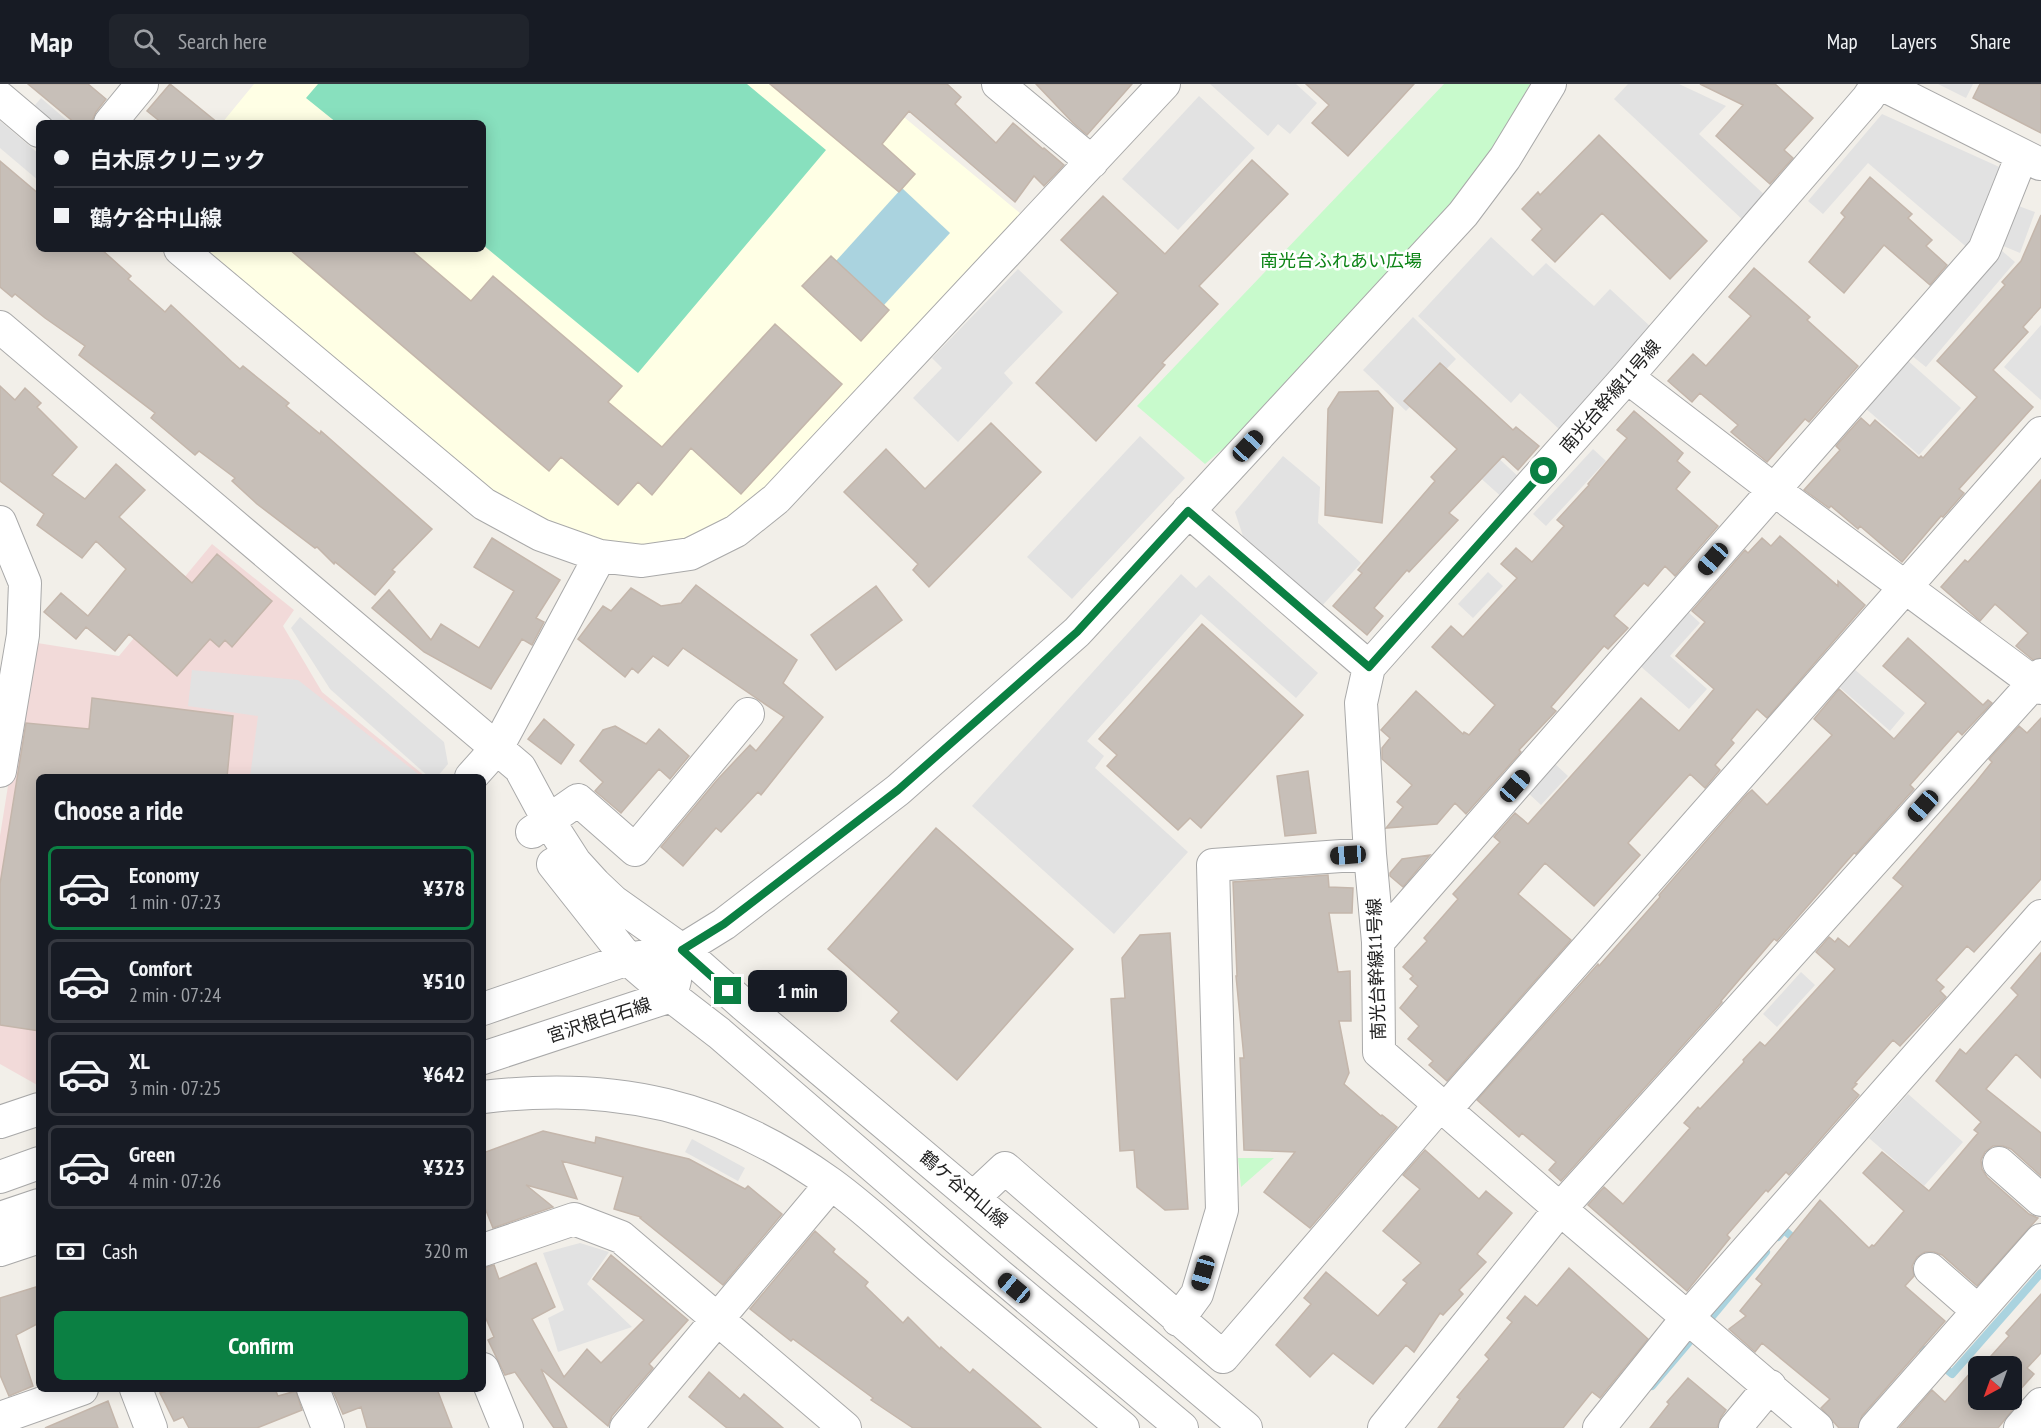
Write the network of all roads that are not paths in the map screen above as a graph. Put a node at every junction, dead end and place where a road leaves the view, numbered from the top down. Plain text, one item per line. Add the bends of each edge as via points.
1 (142, 84) edge
2 (998, 84) edge
3 (1164, 84) edge
4 (1550, 84) edge
5 (1879, 84) edge
6 (0, 98) edge
7 (112, 120) edge
8 (36, 128) edge
9 (2032, 159) edge
10 (1092, 162) junction
11 (184, 252) edge
12 (0, 327) edge
13 (1627, 377) junction
14 (2041, 433) edge
15 (1773, 489) junction
16 (1188, 511) junction
17 (0, 522) edge
18 (600, 556) junction
19 (1905, 586) junction
20 (1369, 667) junction
21 (2039, 682) edge
22 (748, 714) dead end
23 (496, 748) junction
24 (0, 771) edge
25 (474, 774) edge
26 (540, 826) junction
27 (1370, 854) junction
28 (2041, 916) edge
29 (1378, 942) junction
30 (682, 950) junction
31 (628, 959) junction
32 (671, 996) junction
33 (486, 1008) edge
34 (486, 1057) edge
35 (486, 1097) edge
36 (1442, 1108) junction
37 (36, 1110) edge
38 (0, 1122) edge
39 (1999, 1163) dead end
40 (36, 1164) edge
41 (0, 1177) edge
42 (831, 1184) junction
43 (974, 1197) junction
44 (2041, 1200) edge
45 (36, 1206) edge
46 (1560, 1209) junction
47 (0, 1218) edge
48 (36, 1238) edge
49 (2041, 1240) edge
50 (486, 1249) edge
51 (0, 1250) edge
52 (1930, 1269) dead end
53 (1978, 1311) junction
54 (718, 1318) junction
55 (1178, 1320) junction
56 (1698, 1325) junction
57 (486, 1376) edge
58 (1770, 1386) junction
59 (74, 1392) edge
60 (137, 1392) edge
61 (314, 1392) edge
62 (2041, 1404) edge
63 (0, 1418) edge
64 (151, 1428) edge
65 (328, 1428) edge
66 (507, 1428) edge
67 (626, 1428) edge
68 (845, 1428) edge
69 (1123, 1428) edge
70 (1182, 1428) edge
71 (1246, 1428) edge
72 (1384, 1428) edge
73 (1599, 1428) edge
74 (1735, 1428) edge
75 (1817, 1428) edge
76 (1875, 1428) edge
77 (2020, 1428) edge

1 - 7 street
2 - 10 street
3 - 10 street
4 - 16 street via 1505,158 1463,214
5 - 9 street
5 - 13 street, 南光台幹線11号線
6 - 8 street
9 - 15 street via 1984,249
10 - 18 street via 776,499 736,531 690,554 642,561
11 - 18 street via 484,504 541,535
12 - 23 street
13 - 15 street
13 - 20 street, 南光台幹線11号線
14 - 19 street
15 - 19 street
15 - 29 street
16 - 20 street
16 - 30 street via 1077,632 898,790 724,924
17 - 24 street via 25,583 23,635
18 - 23 street
19 - 21 street
19 - 36 street
20 - 27 street, 南光台幹線11号線 via 1361,704
21 - 46 street
22 - 26 street via 635,850 578,800
23 - 25 street
23 - 26 street via 520,768
26 - 30 street, 鶴ケ谷中山線 via 613,901
26 - 31 street via 558,873
27 - 29 street, 南光台幹線11号線
27 - 55 street via 1213,865 1222,1210 1197,1294
28 - 56 street
29 - 36 street, 南光台幹線11号線 via 1379,1052
30 - 31 street
30 - 32 street, 宮沢根白石線
30 - 43 street, 鶴ケ谷中山線
31 - 32 street
31 - 33 street
32 - 34 street, 宮沢根白石線
32 - 70 street
35 - 42 street via 589,1092 651,1100 757,1137
36 - 46 street, 南光台幹線11号線
36 - 55 street via 1222,1357
37 - 38 street
39 - 44 street
40 - 41 street
42 - 54 street
42 - 69 street
43 - 55 street via 1005,1168
43 - 71 street, 鶴ケ谷中山線
45 - 47 street
46 - 56 street, 南光台幹線11号線
46 - 72 street
48 - 51 street
49 - 53 street
50 - 54 street via 574,1219 621,1237
52 - 53 street
53 - 76 street
54 - 67 street
54 - 68 street
56 - 58 street, 南光台幹線11号線
56 - 73 street
57 - 66 street
58 - 74 street
58 - 75 street, 南光台幹線11号線
59 - 63 street
60 - 64 street
61 - 65 street
62 - 77 street

